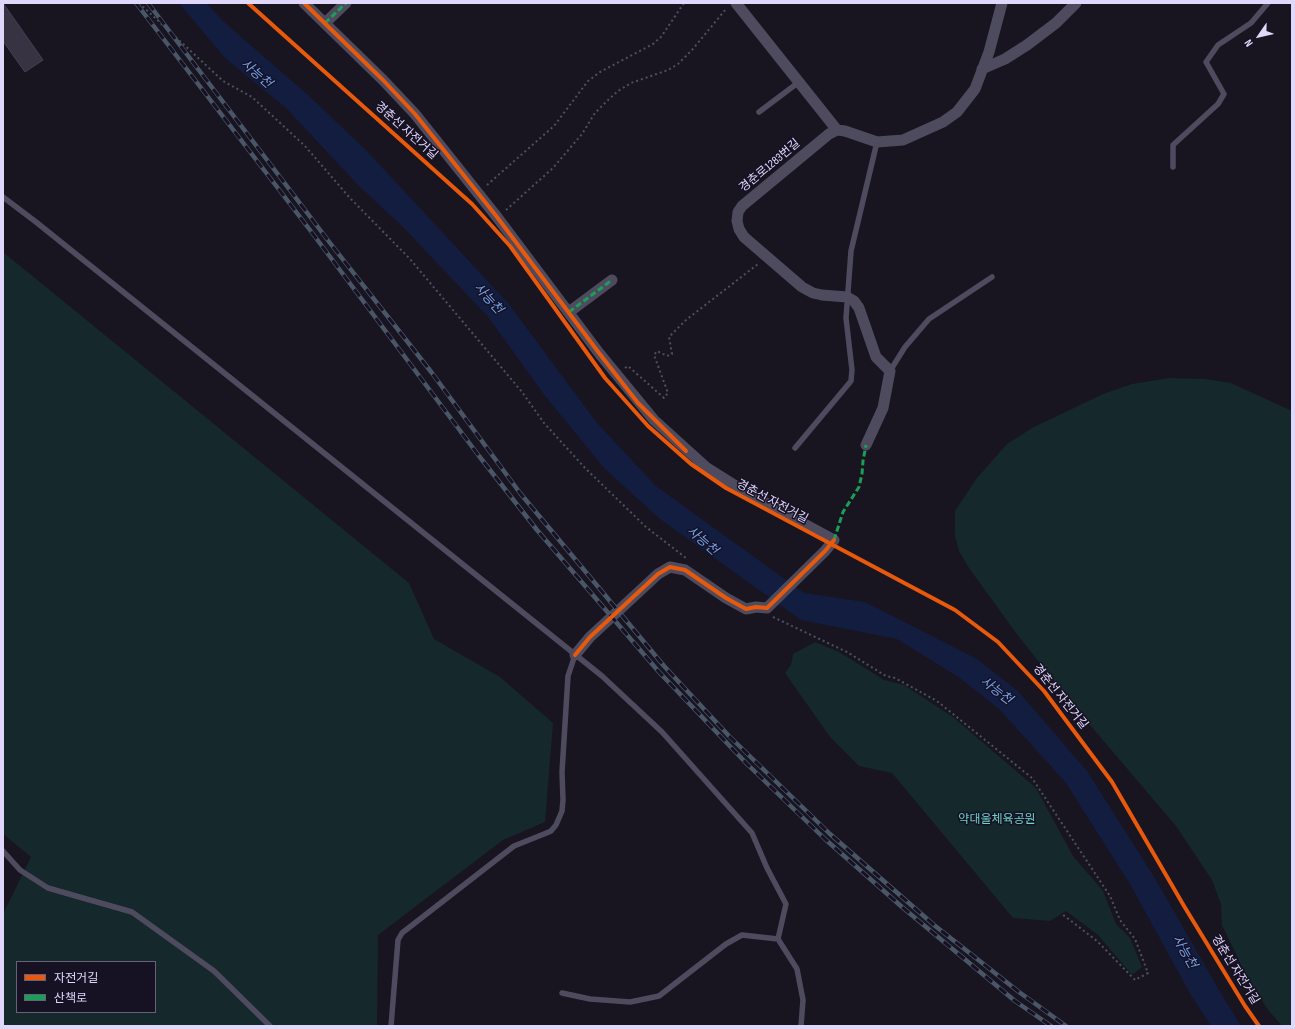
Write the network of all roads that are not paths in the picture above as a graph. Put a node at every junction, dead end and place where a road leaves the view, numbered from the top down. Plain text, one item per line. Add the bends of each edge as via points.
1 (304, 3) edge
2 (346, 3) edge
3 (736, 3) edge
4 (1002, 3) edge
5 (1076, 3) edge
6 (1268, 3) edge
7 (325, 23) junction
8 (982, 69) junction
9 (799, 82) junction
10 (759, 112) dead end
11 (837, 130) junction
12 (877, 142) junction
13 (1173, 167) dead end
14 (3, 198) edge
15 (992, 277) dead end
16 (612, 280) dead end
17 (847, 297) junction
18 (569, 312) junction
19 (890, 371) junction
20 (866, 445) dead end
21 (795, 448) dead end
22 (576, 655) junction
23 (3, 851) edge
24 (778, 939) junction
25 (562, 993) dead end
26 (270, 1026) edge
27 (391, 1026) edge
28 (801, 1026) edge

1 - 7 street
2 - 7 street
3 - 9 street
4 - 8 street
5 - 8 street via 1056,23 1027,45
6 - 13 lane via 1251,23 1218,45 1206,62 1224,94 1218,104 1173,145
7 - 18 street via 407,104 498,217
8 - 12 street via 975,89 957,112 943,122 903,140
9 - 10 lane
9 - 11 street
11 - 12 street
11 - 17 street, 경춘로1283번길 via 828,134 742,206 737,221 738,229 744,237 802,287 813,293
12 - 17 lane via 851,251
14 - 22 lane
15 - 19 lane via 928,319
16 - 18 street
17 - 19 street via 859,308 876,357
17 - 21 lane via 851,381
18 - 22 street via 616,375 654,420 707,468 834,540 767,608 746,609 685,570 670,567 658,574 596,632
19 - 20 street via 883,408
22 - 24 lane via 662,732 752,833 786,904
22 - 27 lane via 568,676 562,772 563,800 562,811 556,825 552,831 514,846 402,932 398,940
23 - 26 lane via 20,870 48,888 132,912 214,971
24 - 25 lane via 742,935 726,944 659,996 630,1002 590,999
24 - 28 lane via 797,969 803,1000

